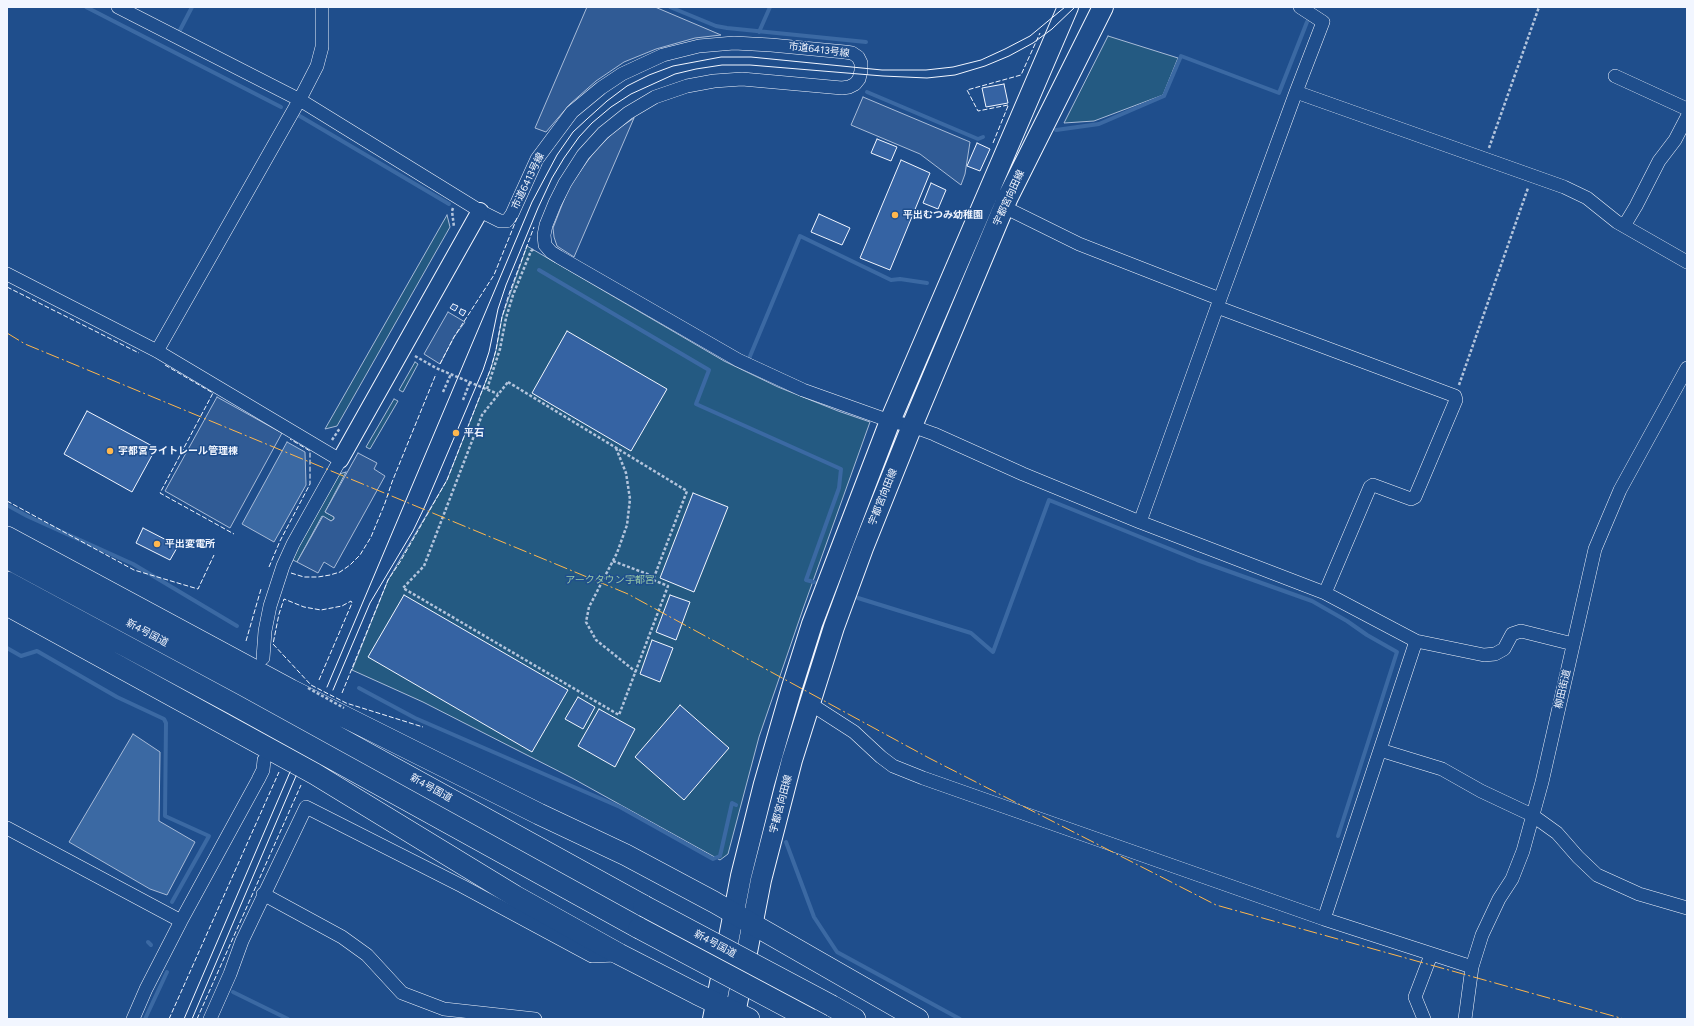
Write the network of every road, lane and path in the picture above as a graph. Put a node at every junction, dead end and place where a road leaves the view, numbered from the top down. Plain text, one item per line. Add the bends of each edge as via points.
1 (118, 7) edge
2 (322, 7) edge
3 (1068, 7) edge
4 (1103, 7) edge
5 (1300, 7) edge
6 (1539, 7) edge
7 (1615, 76) dead end
8 (1296, 92) junction
9 (300, 100) junction
10 (1687, 109) edge
11 (1687, 117) edge
12 (1485, 159) junction
13 (1532, 176) junction
14 (1004, 207) junction
15 (480, 211) junction
16 (1624, 226) junction
17 (545, 244) junction
18 (1687, 262) edge
19 (7, 274) edge
20 (1218, 303) junction
21 (157, 351) junction
22 (414, 355) dead end
23 (1687, 368) edge
24 (451, 374) junction
25 (470, 382) junction
26 (487, 389) junction
27 (443, 392) dead end
28 (498, 394) junction
29 (1455, 396) junction
30 (463, 400) dead end
31 (890, 421) junction
32 (912, 426) junction
33 (615, 447) junction
34 (340, 460) junction
35 (1140, 522) junction
36 (7, 537) edge
37 (7, 558) edge
38 (613, 561) junction
39 (654, 577) junction
40 (7, 582) edge
41 (1325, 593) junction
42 (7, 605) edge
43 (1416, 640) junction
44 (1573, 644) junction
45 (262, 658) dead end
46 (636, 672) junction
47 (308, 688) dead end
48 (809, 703) junction
49 (344, 708) dead end
50 (1380, 750) junction
51 (264, 760) dead end
52 (1532, 816) junction
53 (7, 828) edge
54 (263, 894) junction
55 (1687, 908) edge
56 (734, 914) junction
57 (1324, 919) junction
58 (181, 921) junction
59 (752, 925) junction
60 (620, 954) junction
61 (1431, 955) junction
62 (1472, 967) junction
63 (714, 1011) edge
64 (488, 1016) edge
65 (740, 1017) edge
66 (133, 1019) edge
67 (210, 1019) edge
68 (535, 1019) edge
69 (810, 1019) edge
70 (856, 1019) edge
71 (918, 1019) edge
72 (1424, 1019) edge
73 (1465, 1019) edge

1 - 9 street
2 - 9 street via 322,47
3 - 31 main road, 宇都宮向田線
4 - 14 main road, 宇都宮向田線
5 - 8 street via 1323,22
6 - 12 path
7 - 10 street
8 - 12 street
8 - 20 street
9 - 15 street
9 - 21 street
11 - 16 street via 1675,140 1659,161
12 - 13 street
13 - 16 street via 1587,198
13 - 29 path
14 - 20 street via 1079,244
14 - 32 main road, 宇都宮向田線
15 - 17 street, 市道6413号線 via 500,222 507,221 537,159 572,112 622,74 663,55 699,46 734,43 845,52 858,57 862,71 860,78 849,87 742,79 714,81 687,86 655,97 628,113 603,133 565,183 546,225
15 - 34 street
16 - 18 street
17 - 26 path via 531,251 506,318 500,349
17 - 31 street via 559,257 738,360 803,390
19 - 21 street
20 - 29 street
20 - 35 street
21 - 34 street
22 - 24 path
23 - 44 street, 柳田街道 via 1620,490 1595,549
24 - 25 path
24 - 27 path
25 - 26 path
25 - 30 path
26 - 28 path
28 - 33 path via 508,382
28 - 46 path via 482,415 424,566 403,588 619,714
29 - 41 street via 1456,400 1415,497 1411,499 1373,485 1370,487
31 - 32 street
31 - 56 main road, 宇都宮向田線 via 812,624 792,686 764,784
32 - 35 street
32 - 48 main road, 宇都宮向田線 via 863,548
33 - 38 path via 626,472 630,499 628,525
33 - 39 path via 687,491
34 - 45 street via 283,566 270,606
35 - 41 street
36 - 56 highway via 291,690 626,854
37 - 70 highway, 新4号国道, bridge
38 - 39 path
38 - 46 path via 589,607 586,622 596,640
39 - 46 path via 653,580 668,586
40 - 69 highway, bridge
41 - 43 street
42 - 60 highway via 315,774 515,896
43 - 44 street via 1484,655 1495,654 1504,649 1512,634 1521,631
43 - 50 street
44 - 52 street, 柳田街道
47 - 49 path, bridge
48 - 57 street via 854,732 893,766
48 - 59 main road, 宇都宮向田線 via 760,880
50 - 52 street via 1442,770
50 - 57 street
51 - 58 street via 258,780
52 - 55 street via 1557,833 1598,875 1639,894
52 - 62 street, 柳田街道 via 1523,851 1512,879 1498,899 1482,935
53 - 58 street
54 - 60 street via 306,807 462,886 592,956
54 - 64 street via 342,937 367,955 402,993 444,1009
54 - 67 street
56 - 59 highway
56 - 63 main road, 宇都宮向田線
57 - 61 street
58 - 66 street
59 - 65 main road, 宇都宮向田線
59 - 71 highway
60 - 63 highway
61 - 62 street
61 - 72 street via 1415,997
62 - 73 street, 柳田街道
63 - 65 highway
64 - 68 street

